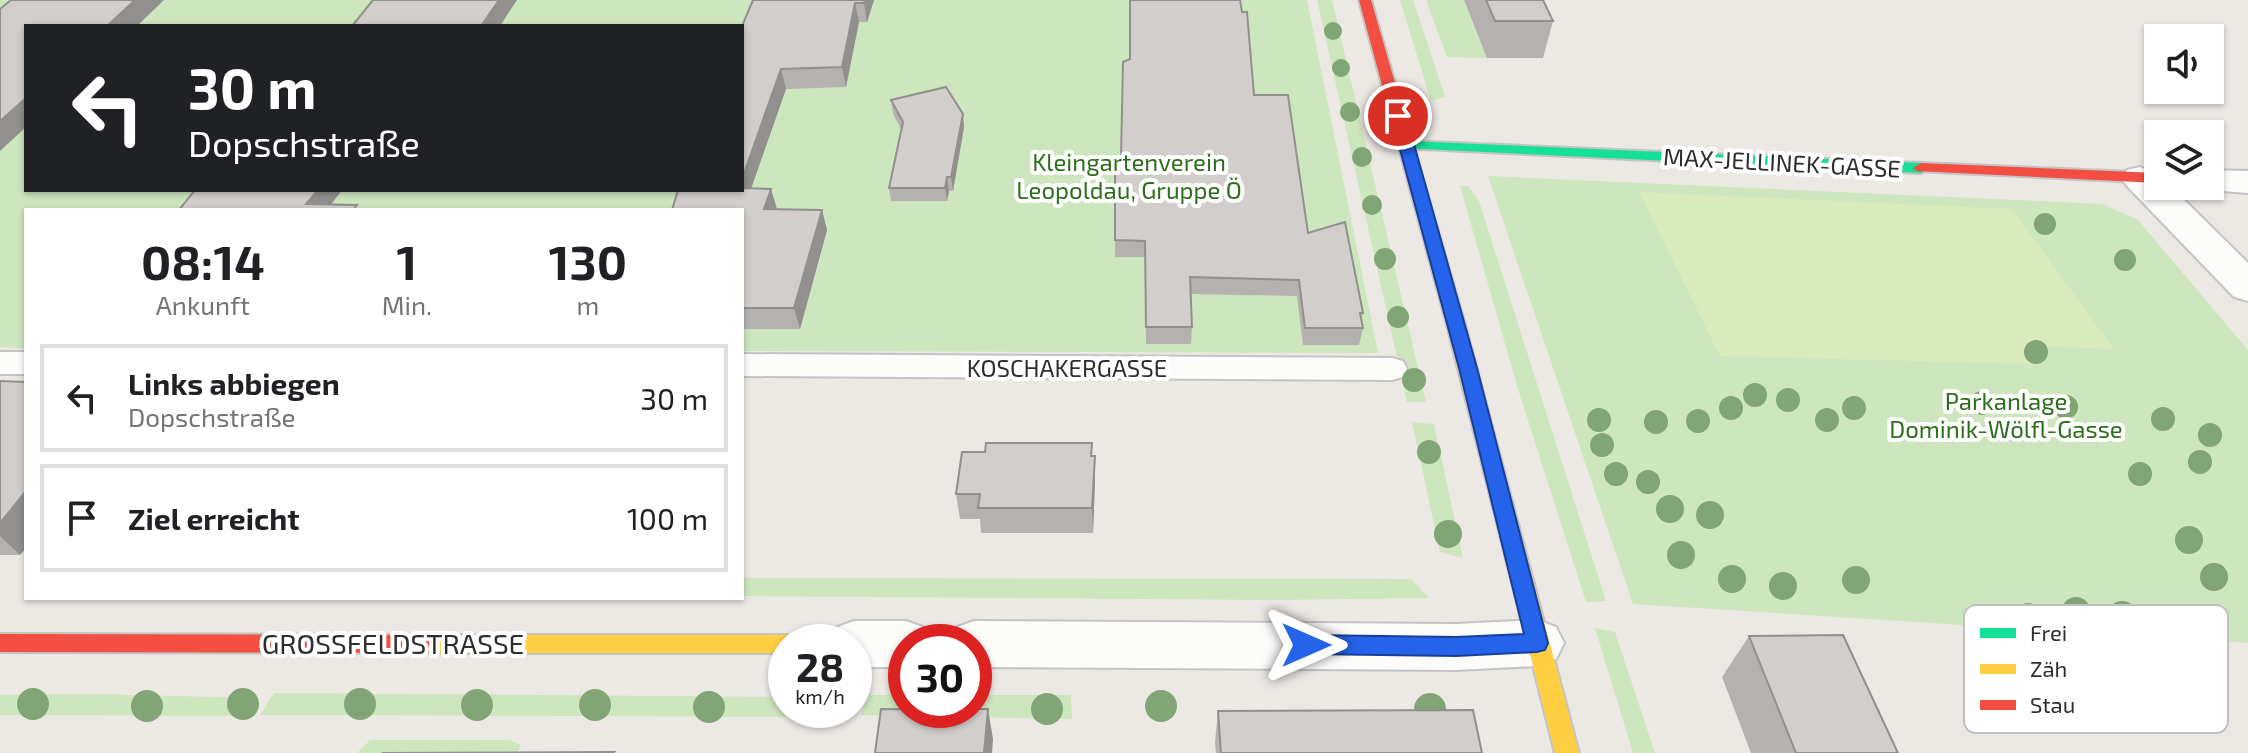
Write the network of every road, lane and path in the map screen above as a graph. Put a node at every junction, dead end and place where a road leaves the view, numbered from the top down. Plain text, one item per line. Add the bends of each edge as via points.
1 (1365, 0) edge
2 (1407, 145) junction
3 (2144, 178) edge
4 (2224, 181) edge
5 (2248, 182) edge
6 (2169, 200) edge
7 (2248, 287) edge
8 (0, 363) edge
9 (24, 363) edge
10 (744, 365) edge
11 (1392, 369) dead end
12 (0, 643) edge
13 (1537, 643) junction
14 (768, 644) edge
15 (992, 644) edge
16 (1567, 753) edge

1 - 2 street
2 - 3 street, MAX-JELLINEK-GASSE
2 - 13 street
4 - 5 street
6 - 7 street
8 - 9 lane
10 - 11 lane, KOSCHAKERGASSE
12 - 14 street, GROSSFELDSTRASSE
13 - 15 street
13 - 16 street

